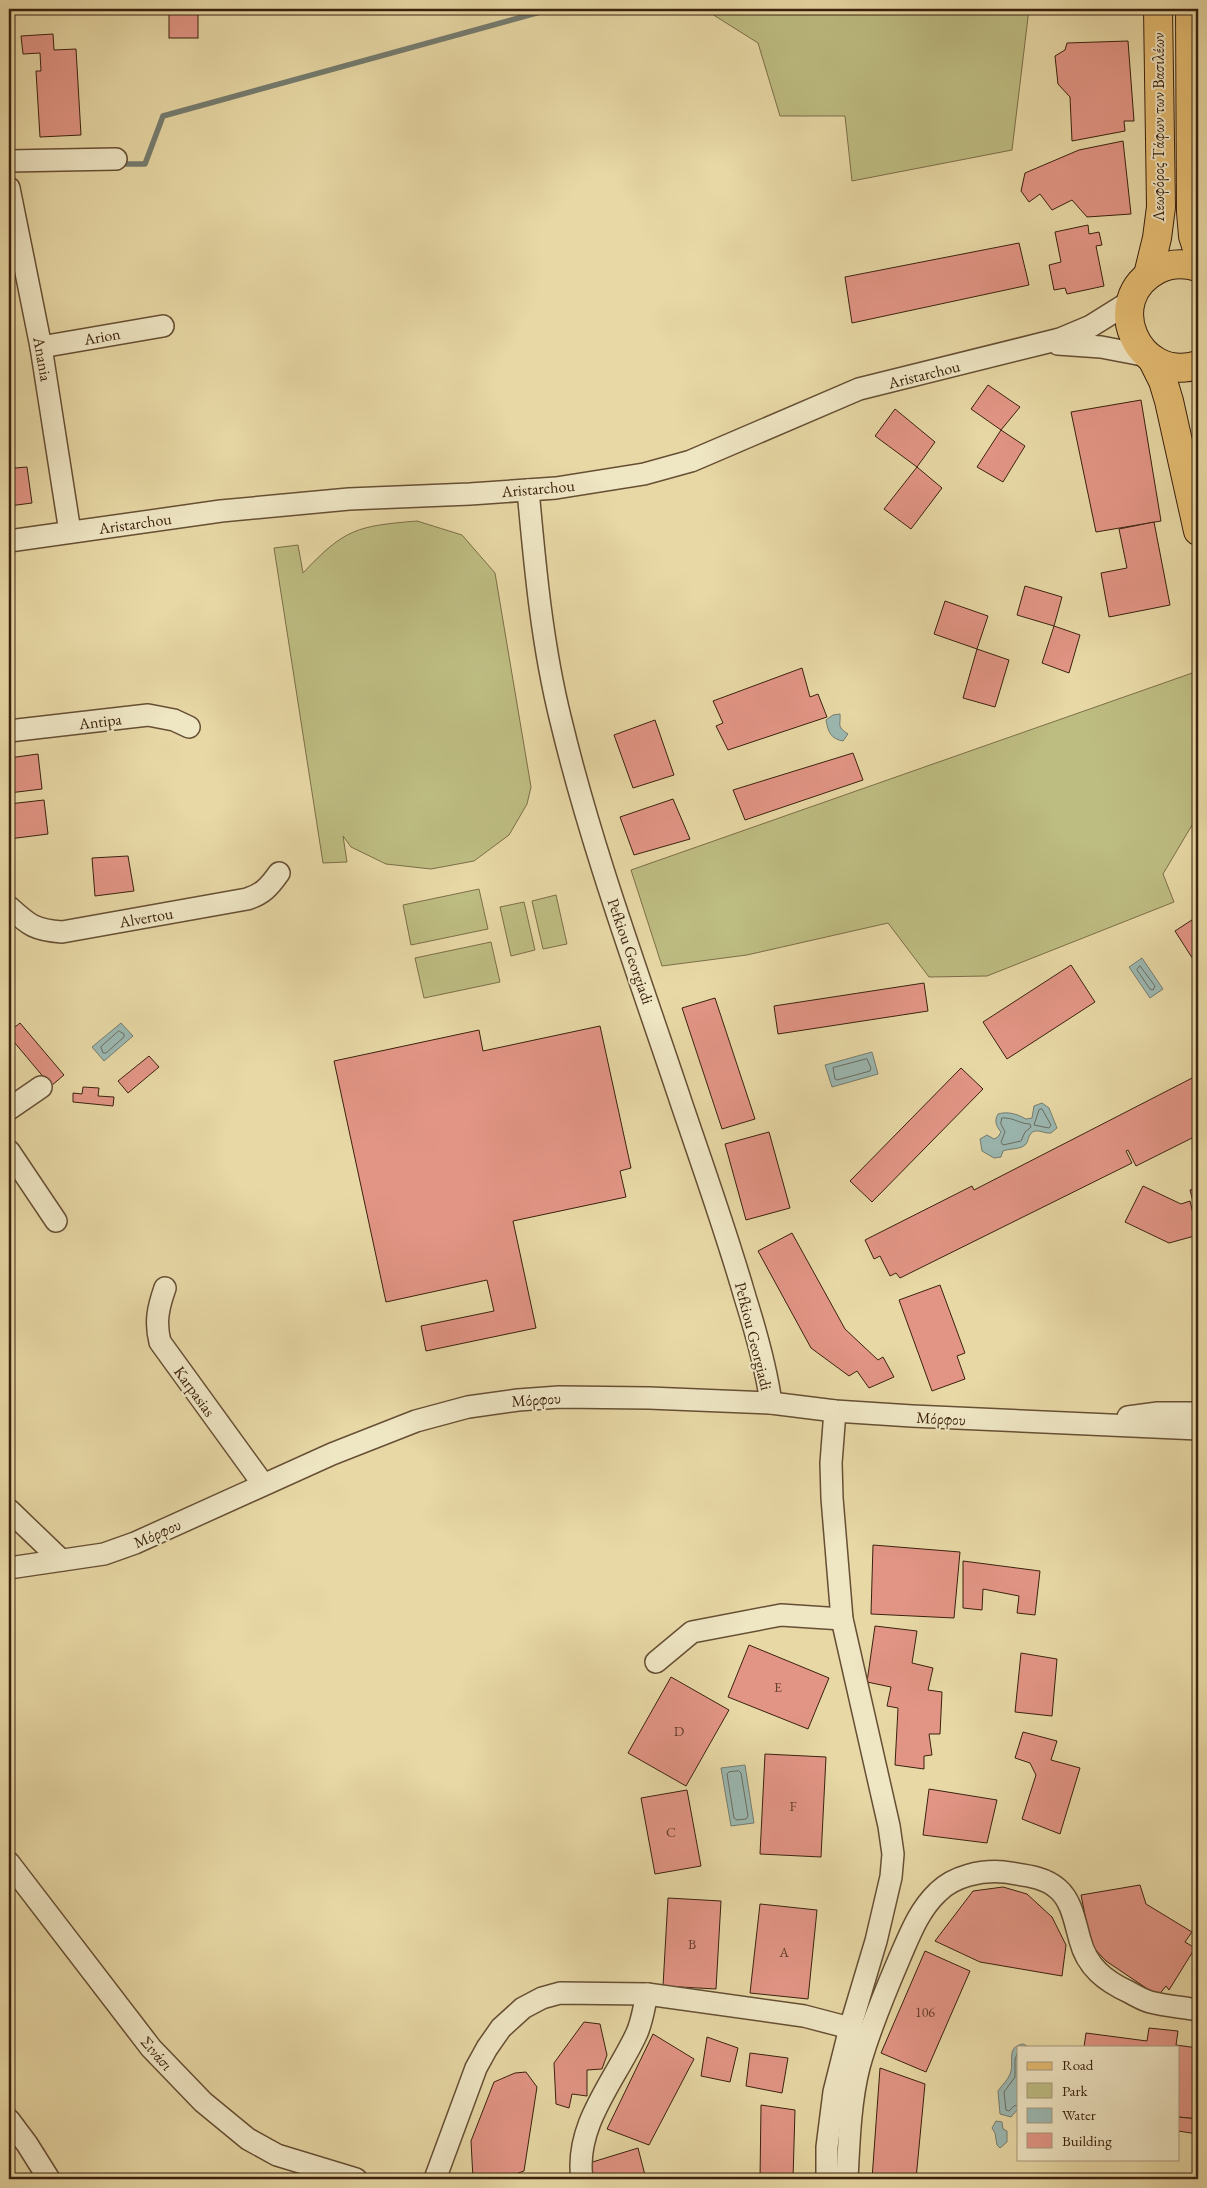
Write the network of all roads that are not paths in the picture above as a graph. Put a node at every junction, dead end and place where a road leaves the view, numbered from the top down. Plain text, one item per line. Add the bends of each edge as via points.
1 (1158, 9) edge
2 (1190, 9) edge
3 (116, 158) dead end
4 (9, 161) edge
5 (9, 188) edge
6 (1198, 252) edge
7 (1198, 267) edge
8 (1148, 275) junction
9 (1131, 301) junction
10 (163, 326) dead end
11 (1048, 343) junction
12 (41, 347) junction
13 (1150, 357) junction
14 (1198, 365) edge
15 (528, 490) junction
16 (1198, 531) edge
17 (70, 532) junction
18 (9, 541) edge
19 (189, 727) dead end
20 (9, 731) edge
21 (279, 873) dead end
22 (9, 907) edge
23 (41, 1087) dead end
24 (9, 1109) edge
25 (9, 1151) edge
26 (56, 1221) dead end
27 (165, 1288) dead end
28 (770, 1403) junction
29 (835, 1412) junction
30 (1198, 1413) edge
31 (1094, 1424) junction
32 (1198, 1429) edge
33 (263, 1484) junction
34 (9, 1510) edge
35 (61, 1560) junction
36 (9, 1568) edge
37 (842, 1619) junction
38 (656, 1662) dead end
39 (11, 1870) edge
40 (647, 1994) junction
41 (1198, 2010) edge
42 (850, 2028) junction
43 (9, 2120) edge
44 (49, 2179) edge
45 (356, 2179) edge
46 (434, 2179) edge
47 (582, 2179) edge
48 (827, 2179) edge
49 (848, 2179) edge

1 - 8 main road, Λεωφόρος Τάφων των Βασιλέων via 1161,208
2 - 6 main road, Λεωφόρος Τάφων των Βασιλέων via 1192,212
3 - 4 street
5 - 12 street, Anania
7 - 8 main road via 1174,264
8 - 9 main road
9 - 11 street, Aristarchou via 1077,333
9 - 13 main road via 1129,313 1133,336
10 - 12 street, Arion
11 - 13 street, Aristarchou via 1101,347
11 - 15 street, Aristarchou via 859,389 691,461 644,474
12 - 17 street, Anania
13 - 14 main road via 1177,368
13 - 16 main road via 1169,400
15 - 17 street, Aristarchou via 339,499 221,510
15 - 28 street, Pefkiou Georgiadi via 544,636 576,782 734,1257 766,1372
17 - 18 street, Aristarchou
19 - 20 street, Antipa via 171,719 148,715
21 - 22 street, Alvertou via 260,895 62,932 30,925
23 - 24 street
25 - 26 street
27 - 33 street, Karpasias via 156,1328 160,1342
28 - 29 street, Μόρφου
28 - 33 street, Μόρφου via 559,1397 476,1406 410,1424
29 - 31 street, Μόρφου
29 - 37 street via 832,1498
30 - 31 street, Μόρφου via 1158,1413
31 - 32 street, Μόρφου
33 - 35 street, Μόρφου via 135,1543 104,1554
34 - 35 street
35 - 36 street, Μόρφου
37 - 38 street via 782,1615 692,1632
37 - 42 street via 890,1826 893,1854 876,1941
39 - 45 street, Σινάσι via 151,2048 203,2102 248,2139 277,2155
40 - 42 street via 804,2016
40 - 46 street via 560,1993 523,2008 501,2028 486,2048
40 - 47 street via 637,2033 600,2099 588,2128 580,2169
41 - 49 street via 1148,2002 1110,1983 1085,1956 1068,1902 1058,1889 1039,1878 996,1871 955,1880 938,1891 914,1925 866,2044 854,2103
42 - 48 street via 834,2092 827,2147
43 - 44 street

